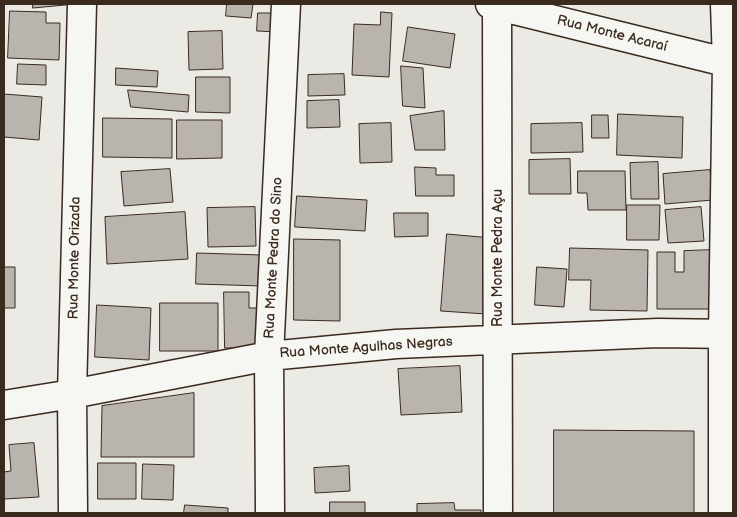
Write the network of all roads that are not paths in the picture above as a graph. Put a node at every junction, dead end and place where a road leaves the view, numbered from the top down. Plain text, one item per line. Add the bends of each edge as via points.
1 (82, 4) edge
2 (286, 4) edge
3 (494, 4) edge
4 (725, 4) edge
5 (730, 63) edge
6 (728, 334) edge
7 (498, 339) junction
8 (268, 356) junction
9 (72, 394) junction
10 (4, 404) edge
11 (73, 513) edge
12 (270, 513) edge
13 (498, 513) edge
14 (723, 513) edge

1 - 9 street, Rua Monte Orizada
2 - 8 street, Rua Monte Pedra do Sino
3 - 5 street, Rua Monte Acaraí
3 - 7 street, Rua Monte Pedra Açu
4 - 5 street
5 - 6 street
6 - 7 street, Rua Monte Agulhas Negras via 658,333
6 - 14 street
7 - 8 street, Rua Monte Agulhas Negras via 396,344
7 - 13 street, Rua Monte Pedra Açu
8 - 9 street, Rua Monte Agulhas Negras
8 - 12 street, Rua Monte Pedra do Sino
9 - 10 street, Rua Monte Agulhas Negras
9 - 11 street, Rua Monte Orizada

